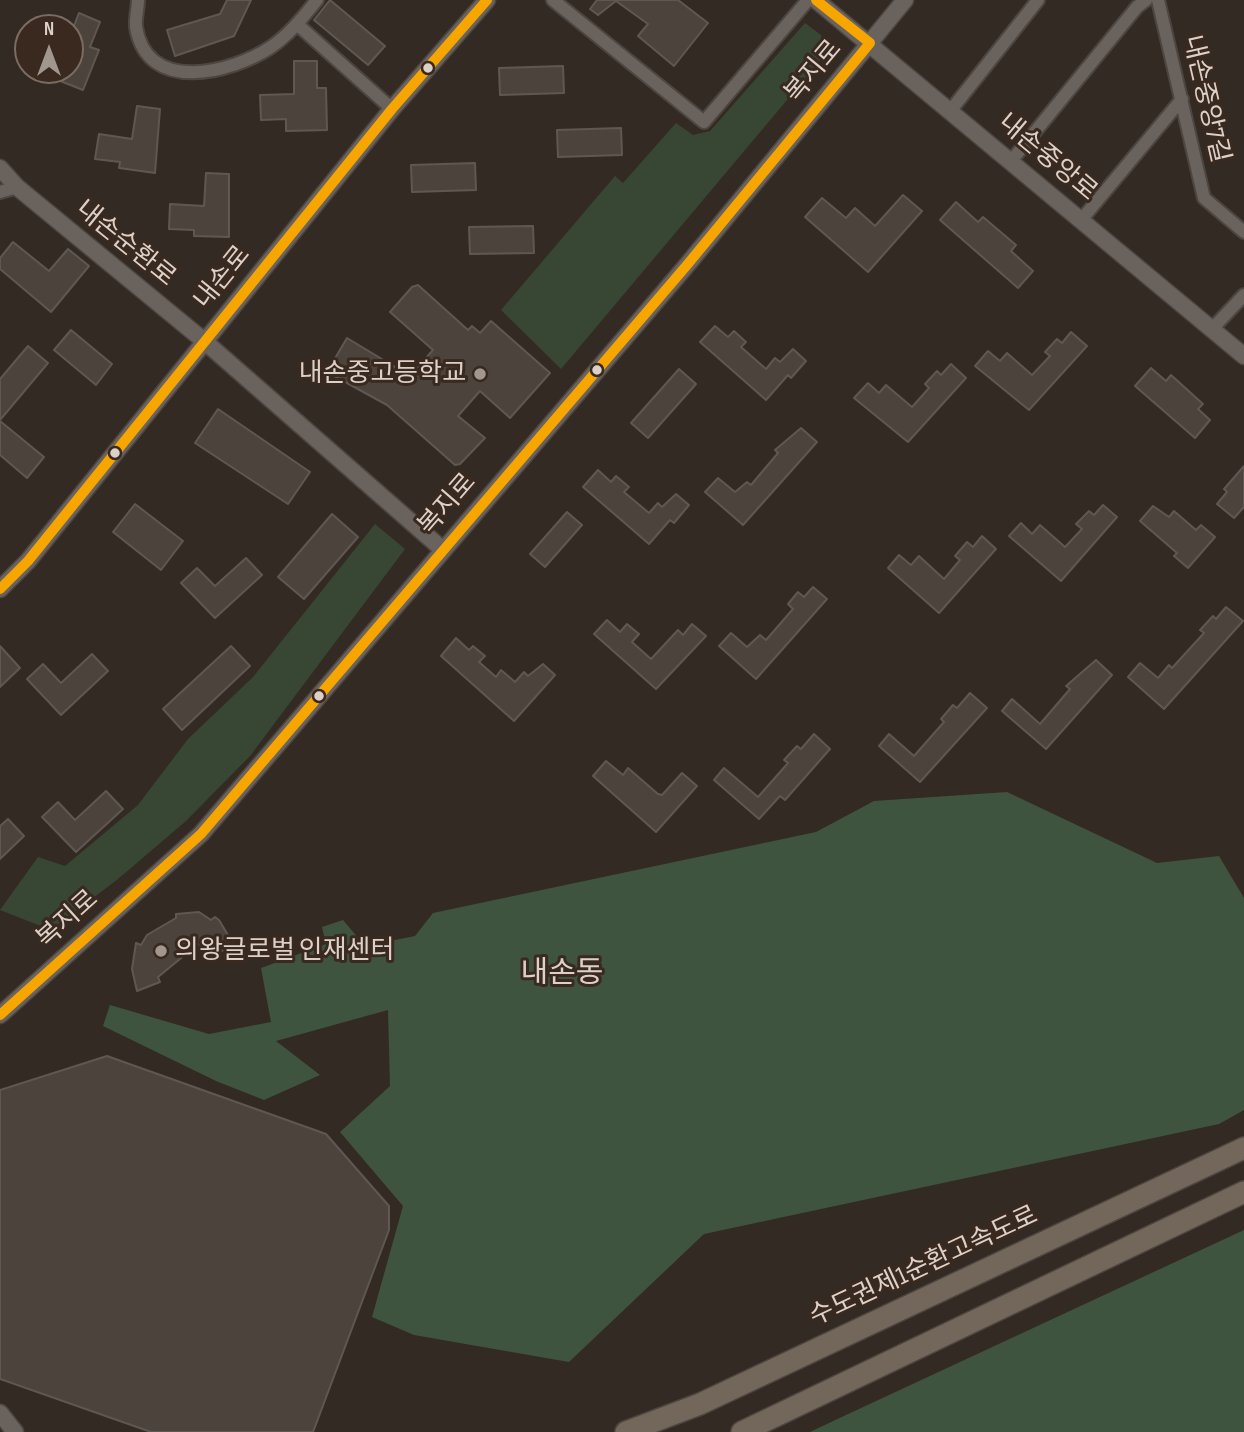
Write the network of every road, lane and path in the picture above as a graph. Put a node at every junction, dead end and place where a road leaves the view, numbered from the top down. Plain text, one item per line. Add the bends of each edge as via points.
1 (138, 0) edge
2 (317, 0) edge
3 (487, 0) edge
4 (553, 0) edge
5 (808, 0) edge
6 (816, 0) edge
7 (905, 0) edge
8 (1038, 0) edge
9 (1146, 0) edge
10 (1158, 0) edge
11 (298, 24) junction
12 (870, 43) junction
13 (1182, 99) junction
14 (392, 109) junction
15 (951, 110) junction
16 (1012, 160) junction
17 (0, 168) edge
18 (18, 187) junction
19 (0, 192) edge
20 (1082, 219) junction
21 (1244, 232) edge
22 (1244, 295) edge
23 (1212, 329) junction
24 (203, 340) junction
25 (1244, 356) edge
26 (442, 549) junction
27 (0, 589) edge
28 (0, 1015) edge
29 (1244, 1148) edge
30 (1244, 1192) edge
31 (0, 1413) edge
32 (15, 1432) edge
33 (626, 1432) edge
34 (742, 1432) edge

1 - 11 street via 136,27 147,52 164,68 192,74 223,70 256,56
2 - 11 street
3 - 14 street, 내손로
4 - 5 street via 704,122
6 - 12 street, 내손중앙로
7 - 12 street, 복지로
8 - 15 street
9 - 16 street
10 - 13 street, 내손중앙7길
11 - 14 street
12 - 15 street, 내손중앙로
12 - 26 street, 복지로 via 687,265
13 - 20 street
13 - 21 street, 내손중앙7길 via 1204,198
14 - 24 street, 내손로
15 - 16 street, 내손중앙로
16 - 20 street, 내손중앙로
17 - 18 street, 내손순환로
18 - 19 street
18 - 24 street, 내손순환로
20 - 23 street, 내손중앙로
22 - 23 street
23 - 25 street, 내손중앙로
24 - 26 street, 내손순환로
24 - 27 street, 내손로 via 28,561
26 - 28 street, 복지로 via 201,834
29 - 33 highway, 수도권제1순환고속도로 via 700,1404
30 - 34 highway
31 - 32 street

